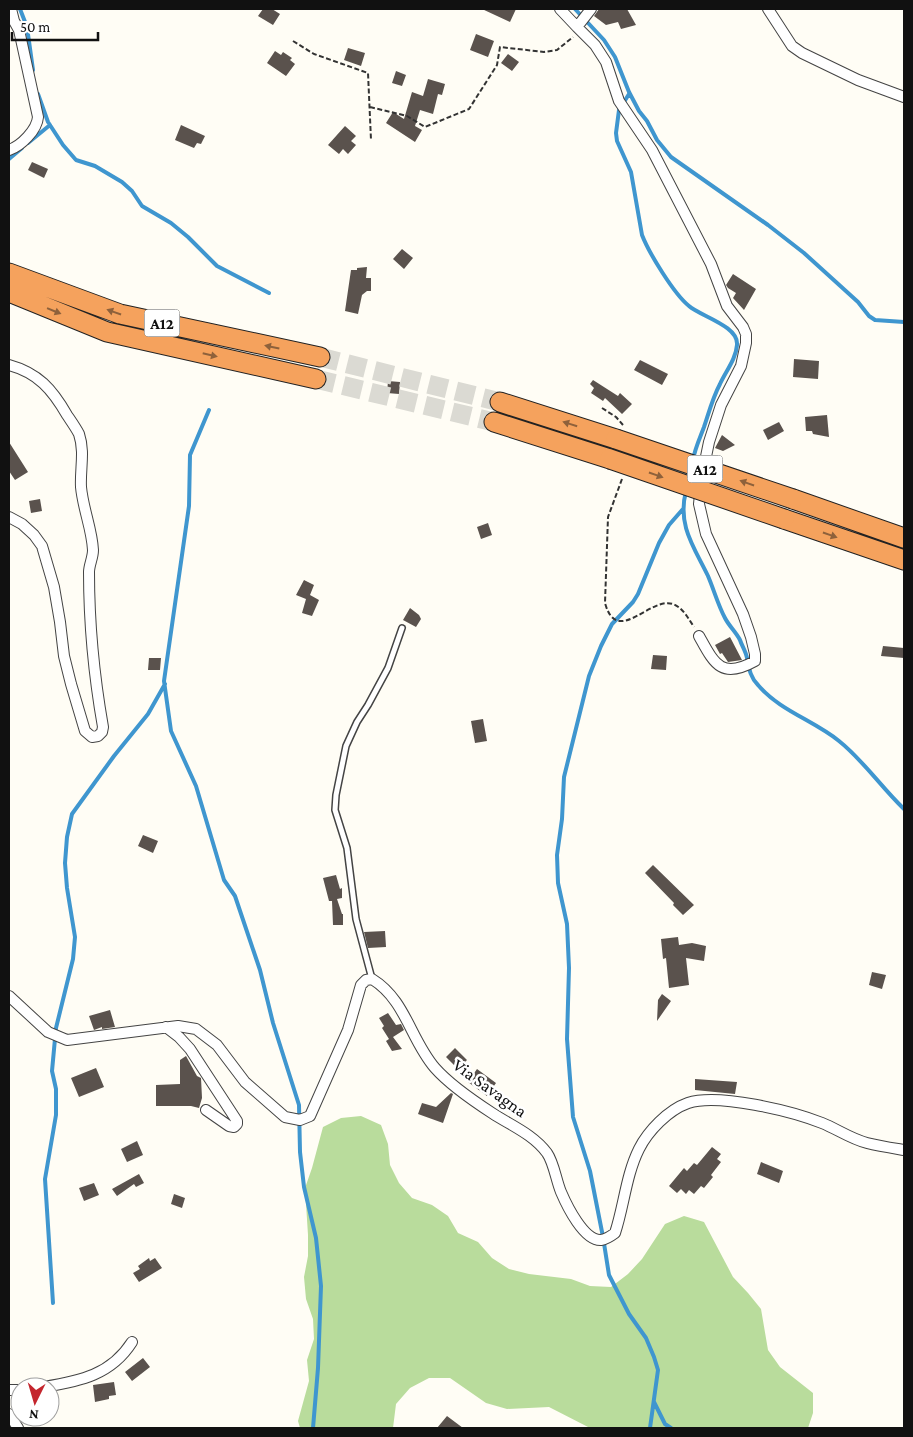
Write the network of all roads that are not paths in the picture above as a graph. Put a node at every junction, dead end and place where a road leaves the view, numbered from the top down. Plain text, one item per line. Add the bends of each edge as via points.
1 (11, 9) edge
2 (560, 9) edge
3 (768, 9) edge
4 (589, 12) edge
5 (579, 27) junction
6 (904, 97) edge
7 (9, 150) edge
8 (9, 273) edge
9 (9, 292) edge
10 (320, 358) tunnel mouth
11 (9, 365) edge
12 (316, 379) tunnel mouth
13 (500, 402) tunnel mouth
14 (494, 422) tunnel mouth
15 (9, 518) edge
16 (904, 538) edge
17 (904, 560) edge
18 (402, 628) dead end
19 (699, 636) road end
20 (372, 979) junction
21 (9, 996) edge
22 (166, 1027) junction
23 (206, 1110) dead end
24 (904, 1150) edge
25 (132, 1342) dead end
26 (60, 1385) edge
27 (9, 1414) edge
28 (18, 1428) edge

1 - 7 street via 19,30 38,124
2 - 5 street
3 - 6 street via 792,46 802,53 858,80
4 - 5 street
5 - 19 street via 606,62 619,101 652,150 711,264 727,306 746,334 741,366 721,405 709,442 699,504 706,534 751,637 754,661 730,670 719,667
10 -> 8 highway, A12 via 120,314
9 -> 12 highway, A12 via 108,332
11 - 15 street via 25,369 44,382 78,433 82,447 81,486 93,552 89,570 103,727 98,736 92,737 85,731 71,684 54,587 42,546 22,524
16 -> 13 highway, A12, bridge via 620,433
14 -> 17 highway, A12, bridge
18 - 20 lane via 388,668 346,746 336,795 335,810 347,848 356,919
20 - 22 street via 361,985 348,1030 310,1116 300,1120 285,1117 246,1082 217,1045 196,1029
20 - 24 street, Via Savagna via 389,991 435,1068 458,1089 525,1133 548,1154 573,1216 583,1229 600,1240 615,1233 630,1172 647,1135 677,1108 698,1101 782,1110 823,1123 866,1143
21 - 22 street via 48,1032 67,1040
22 - 23 street via 190,1049 237,1124 229,1126
25 - 26 street via 124,1355 104,1370 78,1382
27 - 28 street

